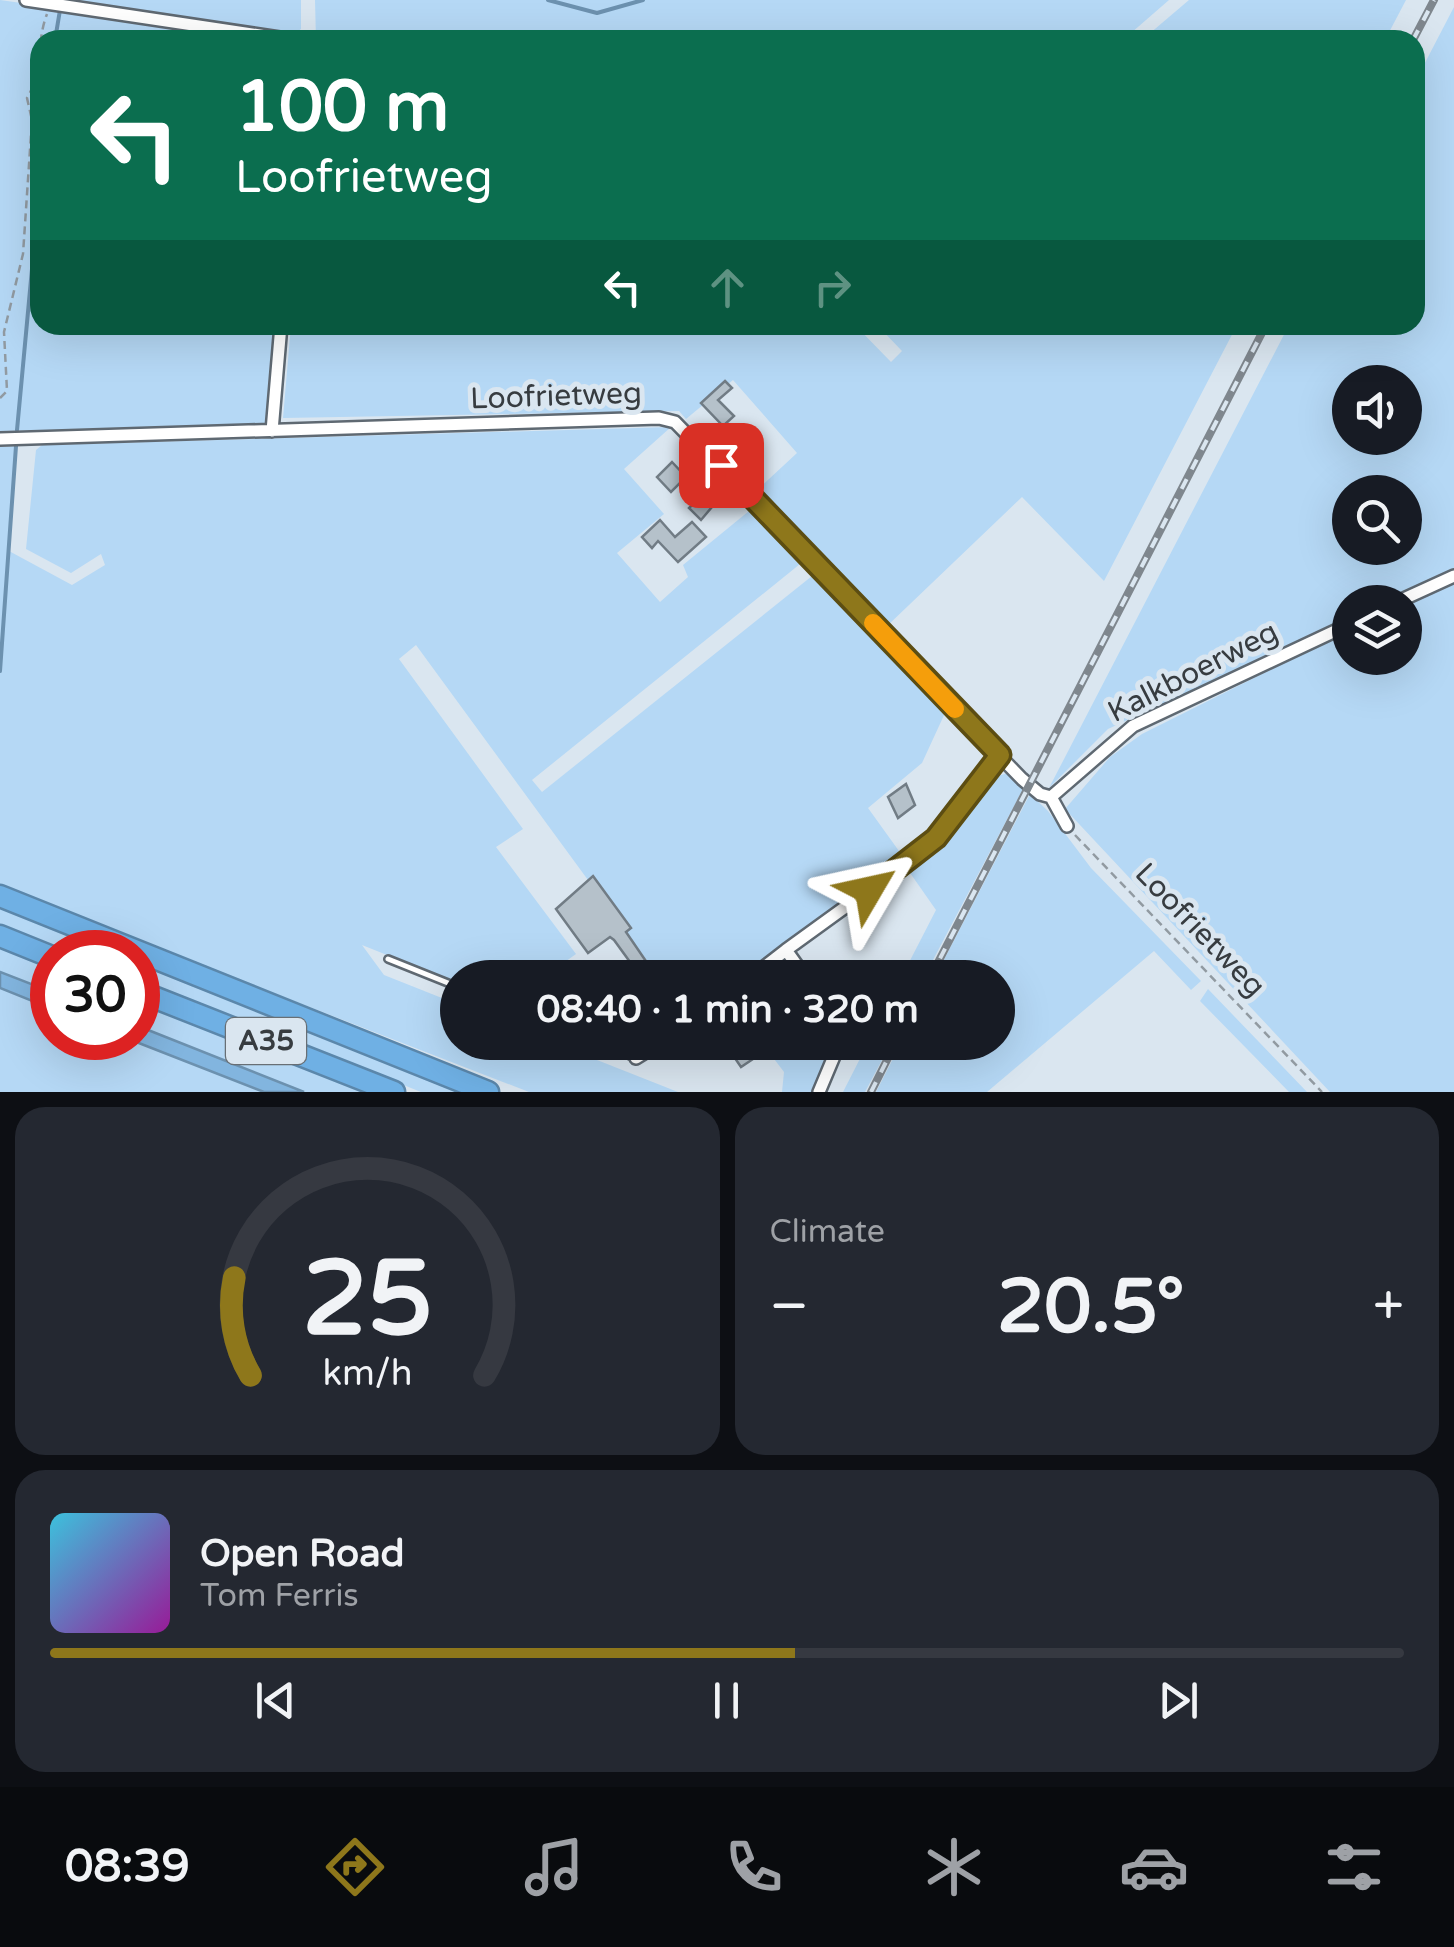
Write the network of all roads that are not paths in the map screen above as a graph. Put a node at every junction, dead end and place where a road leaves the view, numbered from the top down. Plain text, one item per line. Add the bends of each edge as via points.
1 (26, 0) edge
2 (226, 30) edge
3 (280, 335) edge
4 (272, 431) junction
5 (0, 439) edge
6 (1454, 576) edge
7 (1422, 590) edge
8 (1332, 632) edge
9 (1000, 755) junction
10 (1050, 797) junction
11 (1068, 826) road end
12 (0, 896) edge
13 (0, 936) edge
14 (30, 948) edge
15 (786, 950) junction
16 (388, 959) dead end
17 (773, 960) edge
18 (793, 960) edge
19 (440, 980) edge
20 (160, 1000) edge
21 (832, 1060) edge
22 (394, 1092) edge
23 (488, 1092) edge
24 (819, 1092) edge

1 - 2 street
3 - 4 street
4 - 5 street, Loofrietweg
4 - 9 street, Loofrietweg via 675,422
6 - 7 street
8 - 10 street, Kalkboerweg via 1133,726
9 - 10 street, Loofrietweg
9 - 15 street via 924,850
10 - 11 street
12 - 23 highway, A35
13 - 14 highway
15 - 17 street
15 - 18 street
16 - 19 lane
20 - 22 highway, A35
21 - 24 street

